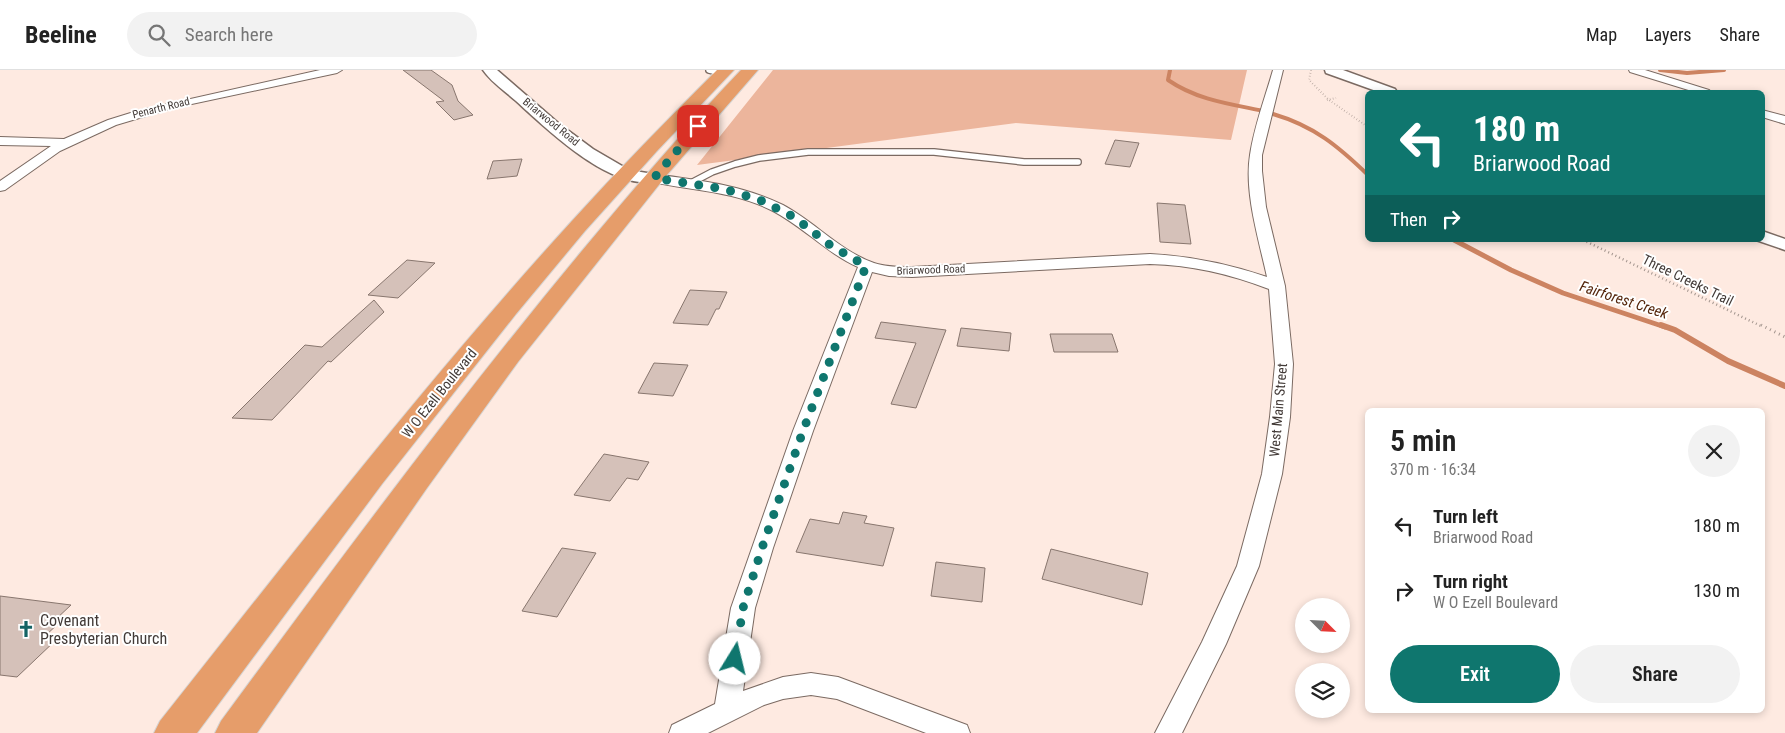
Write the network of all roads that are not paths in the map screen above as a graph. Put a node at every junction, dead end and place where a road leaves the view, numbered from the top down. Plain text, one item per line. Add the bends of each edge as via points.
1 (337, 70) edge
2 (489, 70) edge
3 (1278, 70) edge
4 (1331, 70) edge
5 (1634, 70) edge
6 (729, 72) edge
7 (1385, 90) edge
8 (1699, 90) edge
9 (1765, 113) edge
10 (1785, 120) edge
11 (0, 142) edge
12 (64, 143) junction
13 (1078, 162) dead end
14 (625, 174) junction
15 (654, 178) junction
16 (691, 183) junction
17 (0, 187) edge
18 (1765, 237) edge
19 (1785, 245) edge
20 (866, 266) junction
21 (1277, 286) junction
22 (727, 711) junction
23 (174, 733) edge
24 (235, 733) edge
25 (682, 733) edge
26 (957, 733) edge
27 (1168, 733) edge

1 - 12 street, Penarth Road via 144,111
2 - 14 street, Briarwood Road via 543,117
3 - 21 street, West Main Street via 1256,155 1258,207
4 - 7 street
5 - 8 street
6 - 14 main road, W O Ezell Boulevard
6 - 15 main road, W O Ezell Boulevard via 698,126
9 - 10 street
11 - 12 street
12 - 17 street, Penarth Road via 25,166
13 - 16 lane via 1038,163 940,152 850,151 757,159 708,172
14 - 15 street, Briarwood Road
14 - 23 main road, W O Ezell Boulevard via 513,303 375,472
15 - 16 street, Briarwood Road
15 - 24 main road, W O Ezell Boulevard via 548,306 412,485
16 - 20 street, Briarwood Road via 743,194 778,208
18 - 19 street
20 - 21 street, Briarwood Road via 900,272 1141,259 1176,260 1230,269
20 - 22 street via 803,431 743,608
21 - 27 street, West Main Street via 1284,364 1272,474 1248,566 1214,644
22 - 25 street
22 - 26 street via 783,688 811,684 838,688

